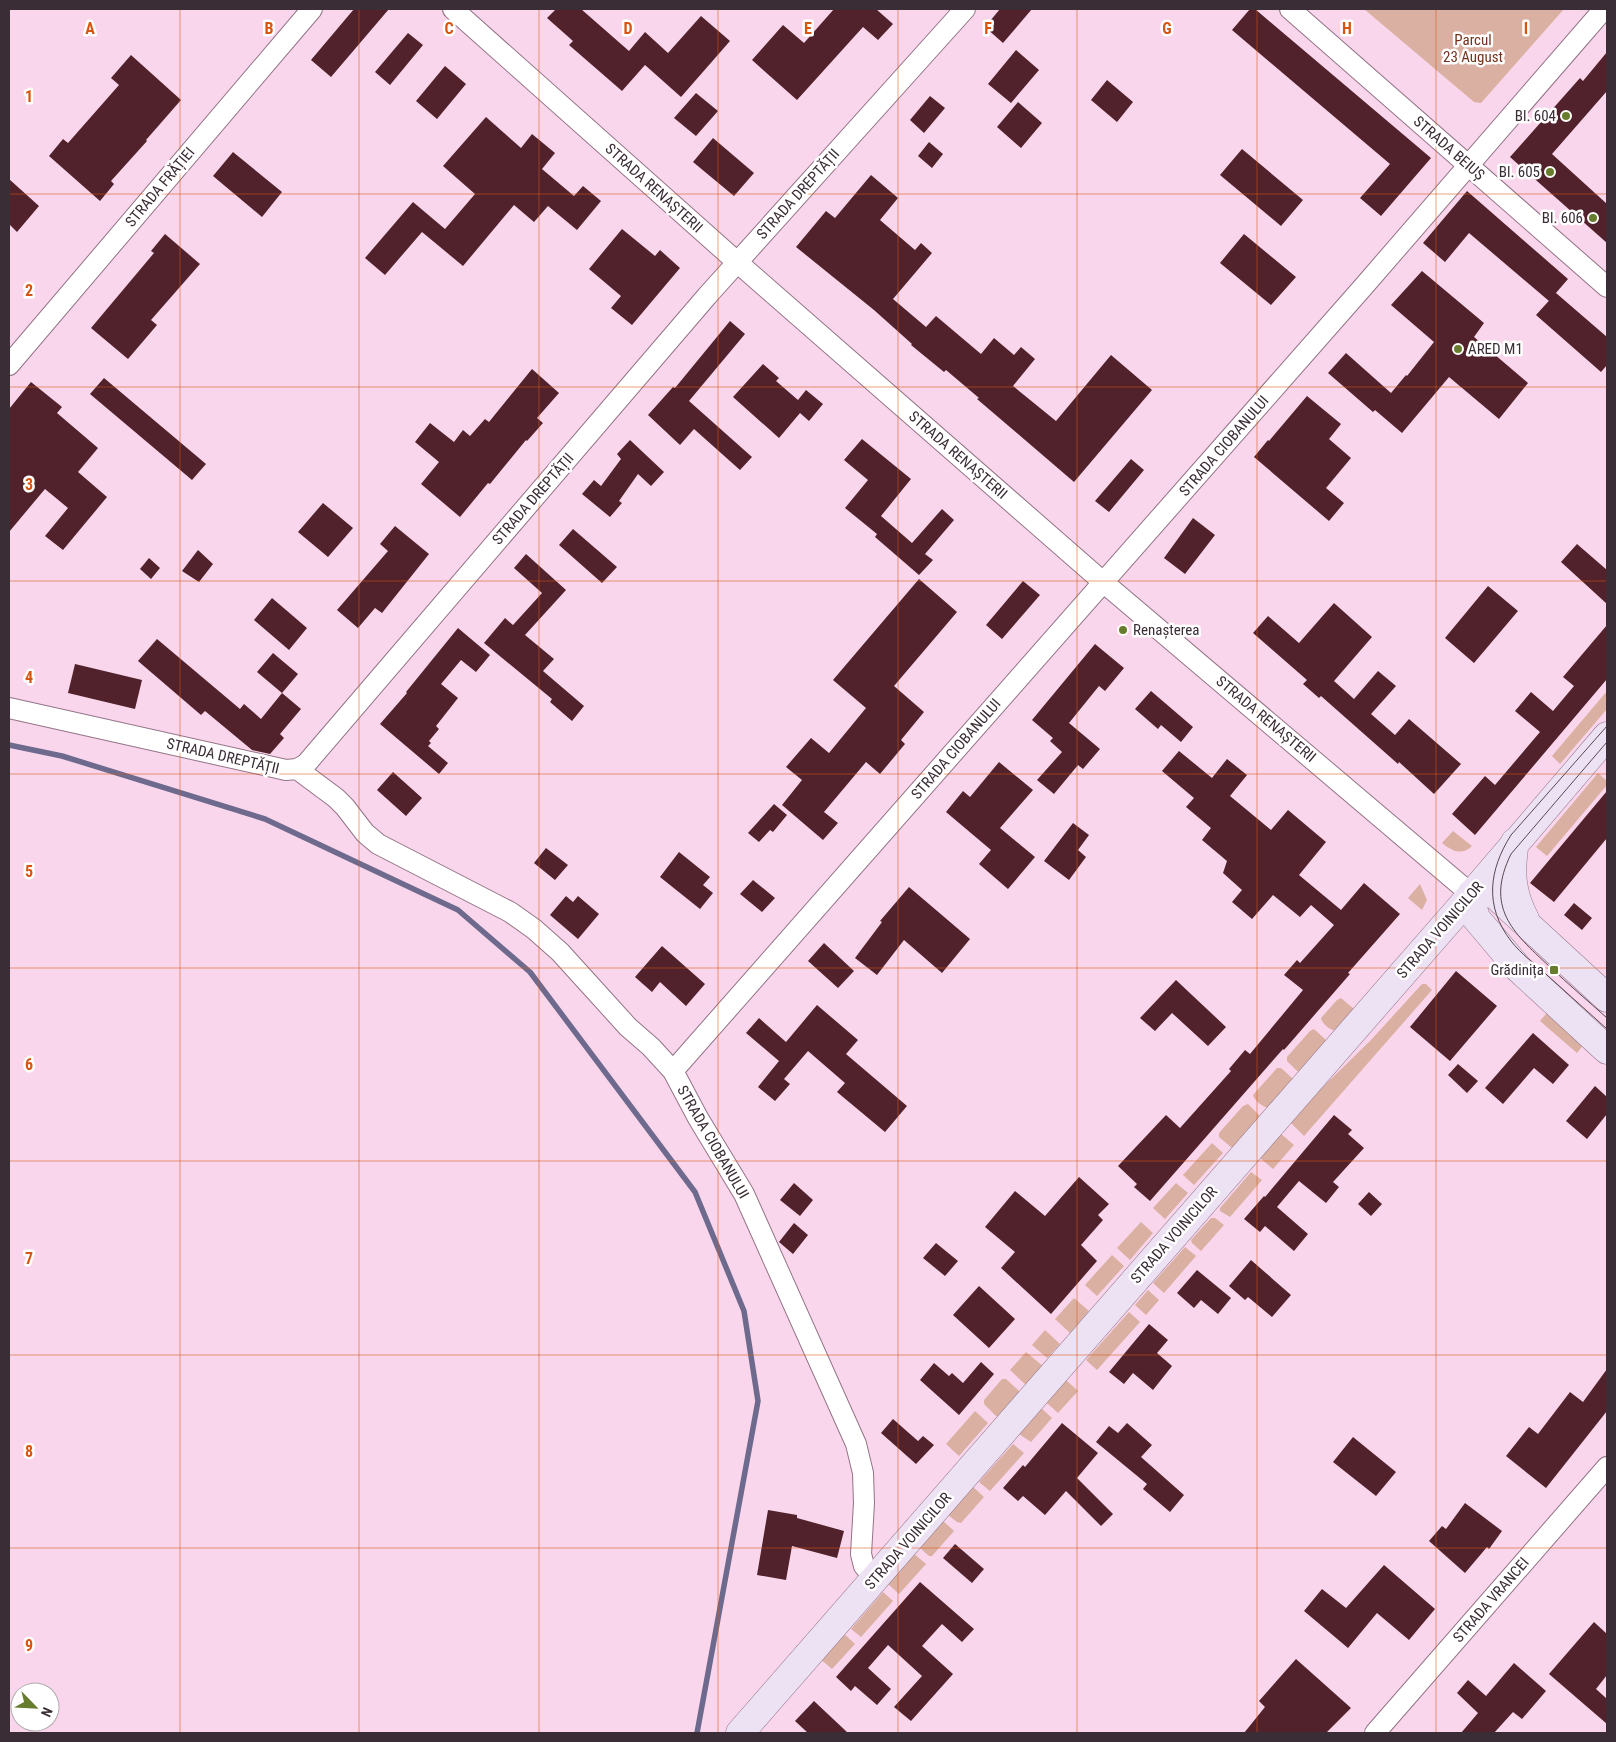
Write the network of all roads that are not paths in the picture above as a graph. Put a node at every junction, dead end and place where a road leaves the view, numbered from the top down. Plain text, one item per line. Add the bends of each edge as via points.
1 (312, 9) edge
2 (453, 9) edge
3 (965, 9) edge
4 (1290, 9) edge
5 (1604, 9) edge
6 (1469, 166) junction
7 (737, 262) junction
8 (1607, 287) edge
9 (9, 365) edge
10 (1103, 582) junction
11 (9, 708) edge
12 (1607, 736) edge
13 (297, 769) junction
14 (1516, 842) junction
15 (1471, 894) junction
16 (1533, 930) junction
17 (1435, 936) junction
18 (1506, 955) junction
19 (1607, 998) edge
20 (1607, 1050) edge
21 (673, 1071) junction
22 (1607, 1467) edge
23 (875, 1578) junction
24 (761, 1722) edge
25 (740, 1733) edge
26 (1375, 1733) edge

1 - 9 street, STRADA FRĂȚIEI
2 - 7 street, STRADA RENAȘTERII
3 - 7 street, STRADA DREPTĂȚII
4 - 6 street, STRADA BEIUȘ
5 - 6 street, STRADA CIOBANULUI
6 - 8 street, STRADA BEIUȘ
6 - 10 street, STRADA CIOBANULUI
7 - 10 street, STRADA RENAȘTERII
7 - 13 street, STRADA DREPTĂȚII via 306,764
10 - 15 street, STRADA RENAȘTERII
10 - 21 street, STRADA CIOBANULUI
11 - 13 street, STRADA DREPTĂȚII via 286,770
12 - 14 main road, STRADA VOINICILOR
13 - 21 street via 336,798 378,844 510,912 534,928
14 - 15 main road, STRADA VOINICILOR
14 - 16 main road via 1512,873 1514,891 1519,908
15 - 16 main road via 1492,892
15 - 17 main road, STRADA VOINICILOR
15 - 18 main road via 1475,917
16 - 19 main road
17 - 18 main road via 1466,933
17 - 23 main road, STRADA VOINICILOR
18 - 20 main road
21 - 23 street, STRADA CIOBANULUI via 744,1194 856,1444 863,1473 861,1554 864,1566
22 - 26 street, STRADA VRANCEI
23 - 24 main road, STRADA VOINICILOR
24 - 25 main road, STRADA VOINICILOR

